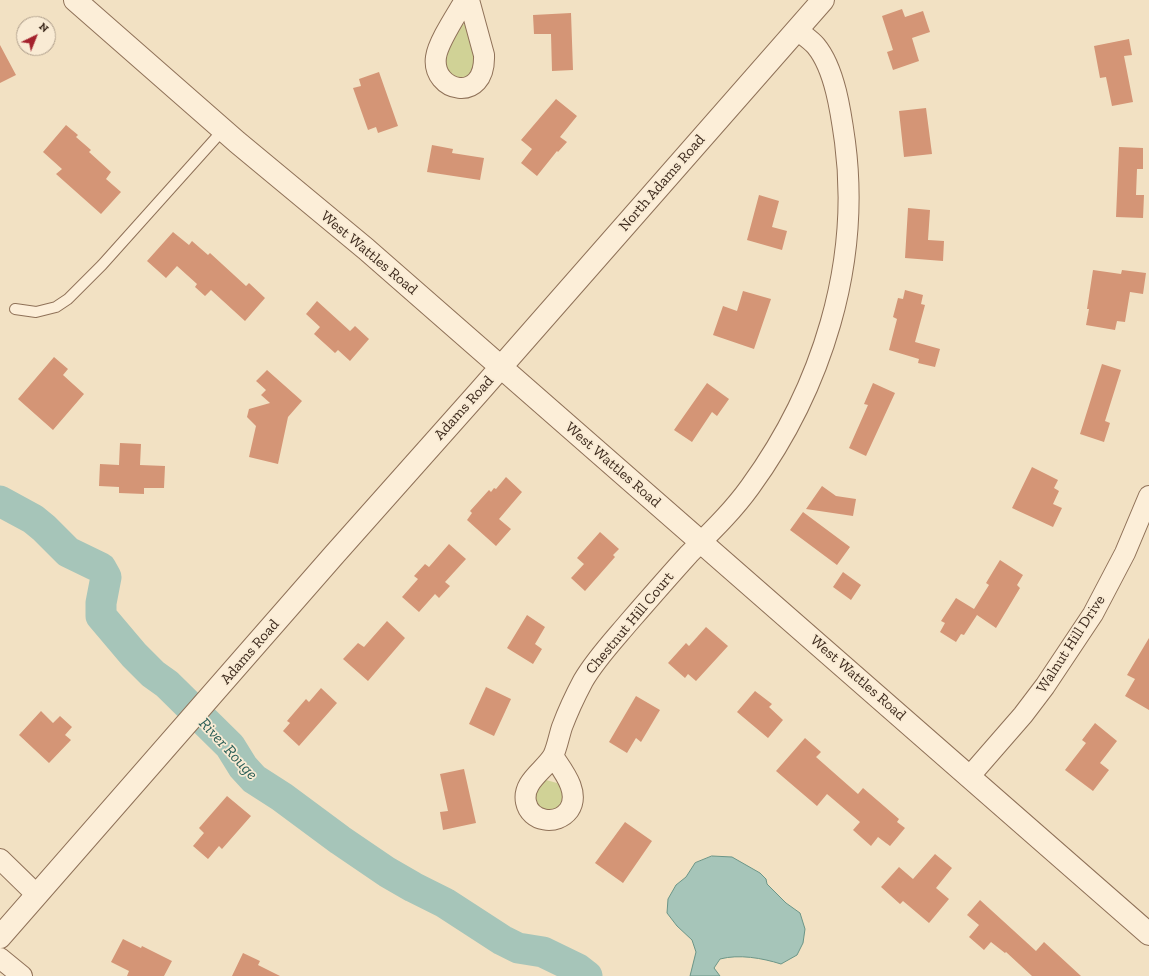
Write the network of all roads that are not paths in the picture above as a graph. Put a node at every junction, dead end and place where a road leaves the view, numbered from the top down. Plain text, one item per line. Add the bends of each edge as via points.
1 (75, 0) edge
2 (465, 0) edge
3 (469, 0) edge
4 (823, 0) edge
5 (797, 30) junction
6 (223, 130) junction
7 (15, 310) dead end
8 (501, 367) junction
9 (1149, 496) edge
10 (701, 542) junction
11 (553, 756) dead end
12 (969, 777) junction
13 (0, 859) edge
14 (37, 895) junction
15 (1149, 934) edge
16 (0, 937) edge
17 (0, 958) edge
18 (22, 976) edge

1 - 6 street, West Wattles Road
2 - 3 street via 436,57 436,66 443,80 448,85 460,89 478,81 484,64 484,55
4 - 5 street, North Adams Road
5 - 8 street, North Adams Road
5 - 10 street, Chestnut Hill Court via 817,47 833,80 840,111 847,157 848,193 840,283 824,344 788,427 749,488
6 - 7 lane via 102,265 68,299 56,307 36,312
6 - 8 street, West Wattles Road via 366,249
8 - 10 street, West Wattles Road
8 - 14 street, Adams Road
9 - 12 street, Walnut Hill Drive via 1125,553 1093,614 1054,674 1023,715
10 - 11 street, Chestnut Hill Court via 596,661 573,700
10 - 12 street, West Wattles Road
12 - 15 street, West Wattles Road
13 - 14 street
14 - 16 street, Adams Road
17 - 18 street

